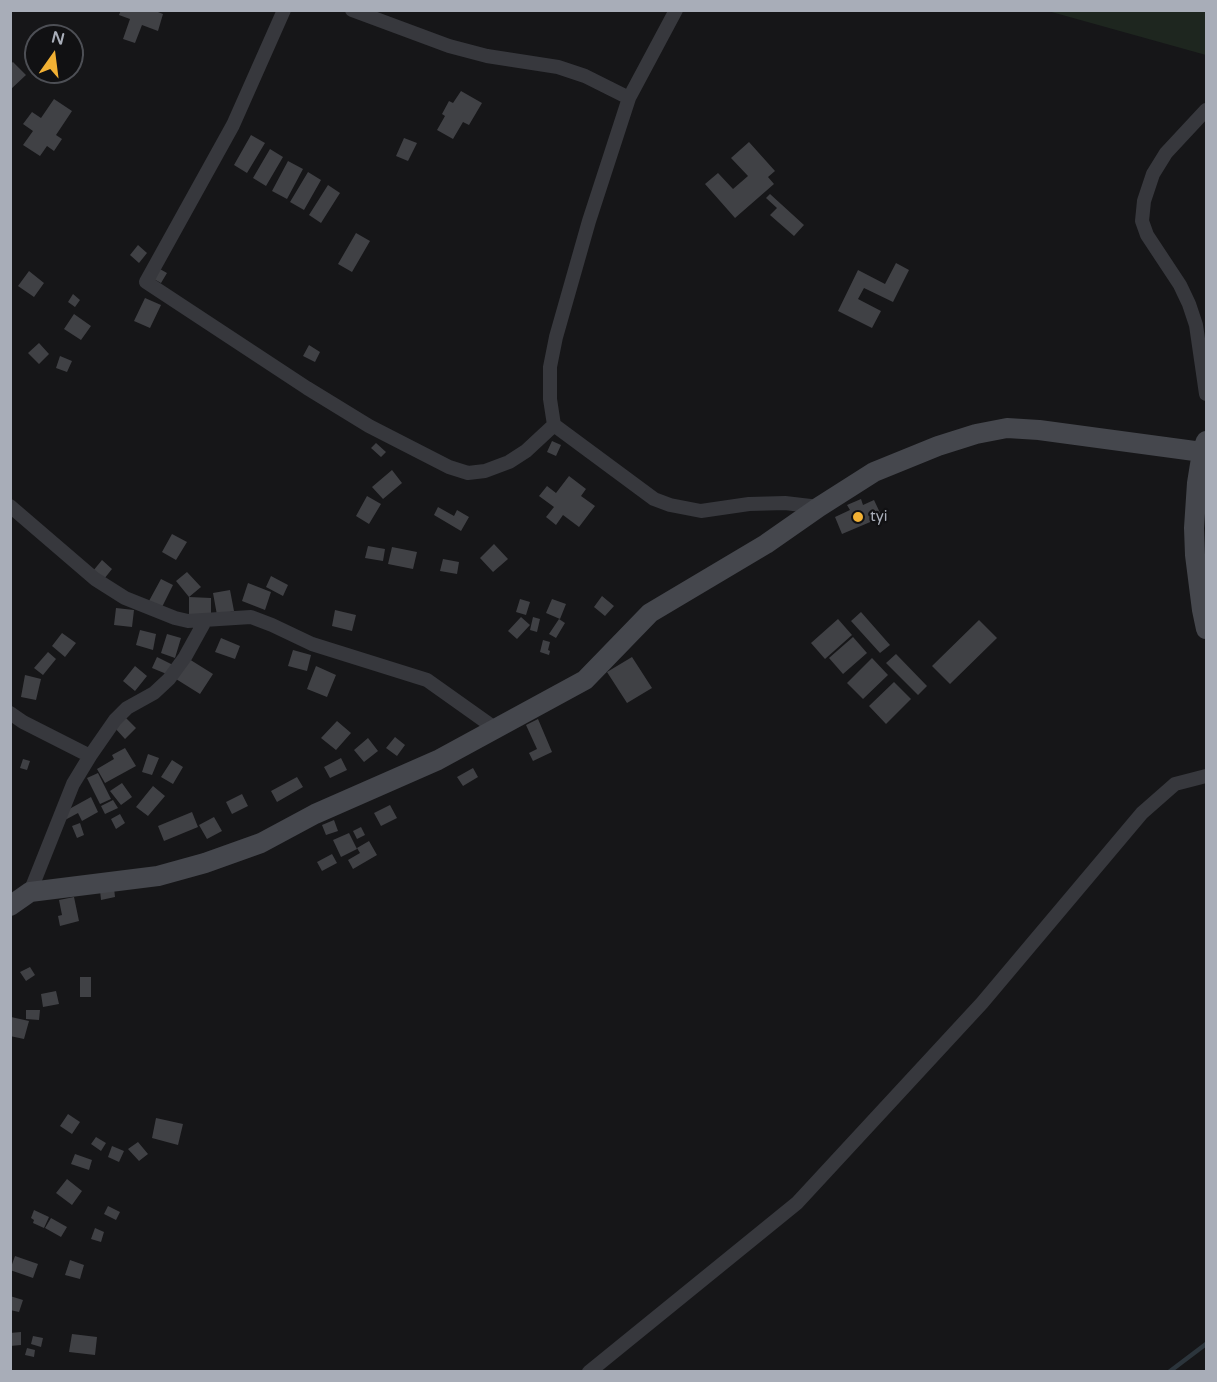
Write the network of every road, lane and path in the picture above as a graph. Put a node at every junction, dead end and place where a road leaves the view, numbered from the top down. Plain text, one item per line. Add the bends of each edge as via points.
1 (284, 10) edge
2 (352, 10) edge
3 (676, 10) edge
4 (629, 98) junction
5 (1206, 110) edge
6 (1206, 394) edge
7 (554, 425) junction
8 (1205, 448) edge
9 (10, 506) edge
10 (819, 507) junction
11 (1200, 529) edge
12 (205, 621) junction
13 (1206, 629) edge
14 (10, 713) edge
15 (496, 729) junction
16 (90, 756) junction
17 (1206, 776) edge
18 (30, 892) junction
19 (10, 906) edge
20 (589, 1371) edge

1 - 7 street via 234,125 146,282 369,426 468,474 508,462
2 - 4 street via 448,46 567,70
3 - 4 street
4 - 7 street via 556,337 550,367
5 - 6 street via 1166,153 1153,174 1142,221 1189,304
7 - 10 street via 654,499 670,505 701,511 749,504
8 - 10 street via 1006,428 976,434 874,472
8 - 11 street via 1197,483
9 - 12 street via 95,579 125,598 175,618
10 - 15 street via 766,544 650,613 585,680
11 - 13 street via 1195,555
12 - 15 street via 251,617 312,644 428,680
12 - 16 street via 169,679 127,708
14 - 16 street
15 - 18 street via 261,843 205,863 158,876
16 - 18 street via 73,784
17 - 20 street via 1175,784 1142,813 982,1003 797,1203
18 - 19 street

